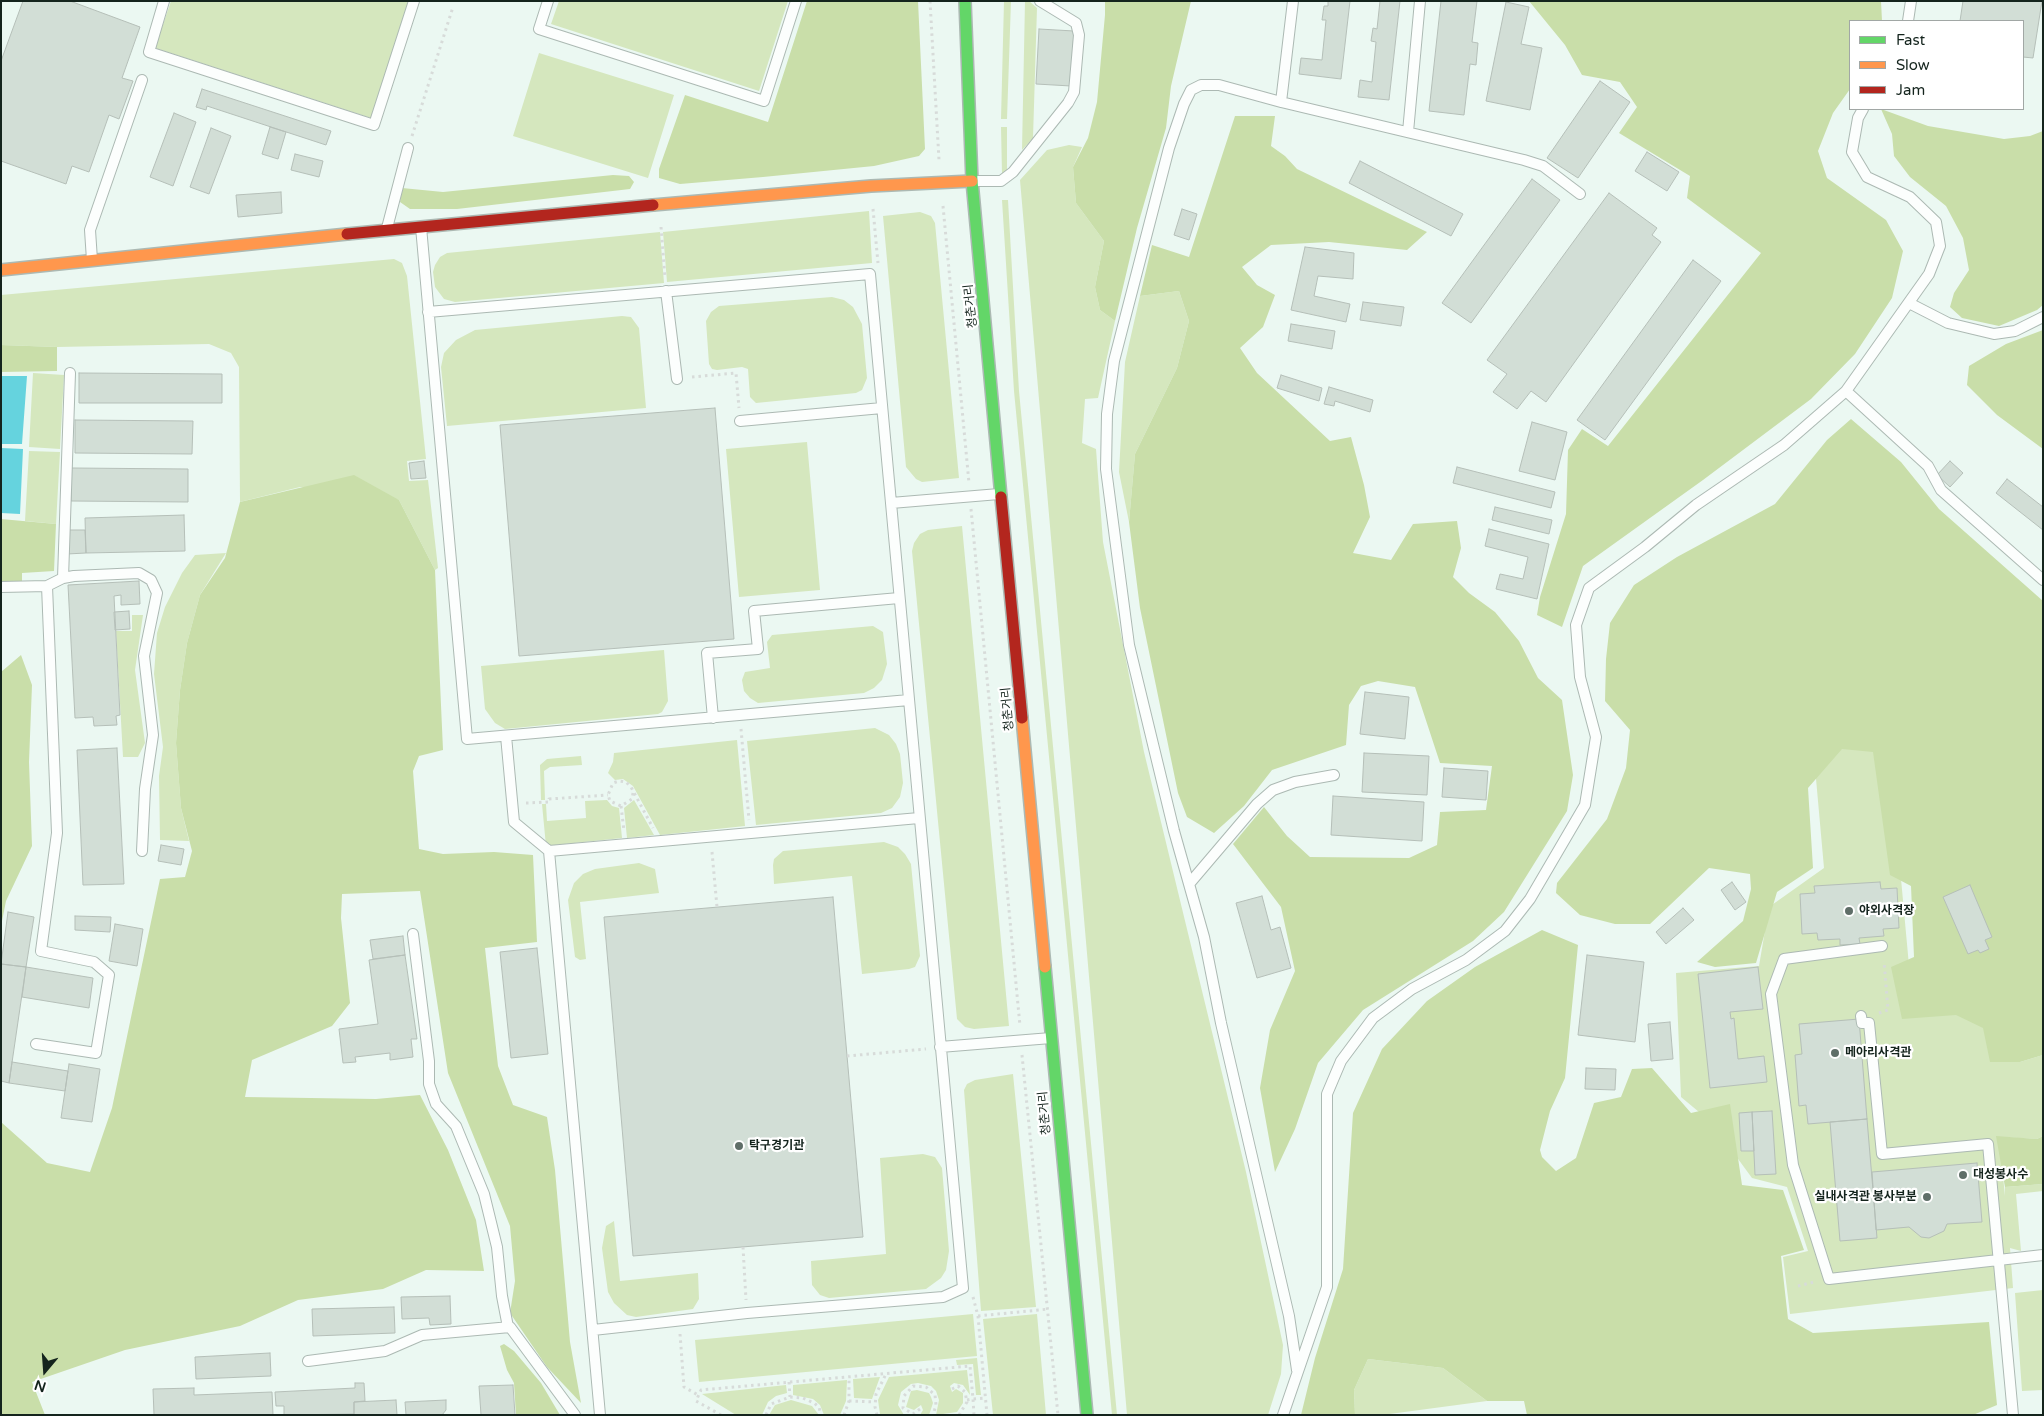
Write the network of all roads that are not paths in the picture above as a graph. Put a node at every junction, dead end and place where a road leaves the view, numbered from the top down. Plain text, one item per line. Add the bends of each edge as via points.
1 (164, 1) edge
2 (414, 1) edge
3 (548, 1) edge
4 (796, 1) edge
5 (965, 1) edge
6 (1040, 1) edge
7 (1293, 1) edge
8 (1420, 1) edge
9 (1912, 1) edge
10 (1908, 20) edge
11 (142, 80) dead end
12 (1281, 102) junction
13 (1862, 110) edge
14 (1408, 132) junction
15 (408, 148) road end
16 (972, 181) junction
17 (1580, 194) dead end
18 (421, 226) junction
19 (387, 229) junction
20 (92, 261) junction
21 (1, 270) edge
22 (666, 291) junction
23 (1909, 303) junction
24 (428, 312) junction
25 (2043, 317) edge
26 (70, 374) dead end
27 (677, 379) road end
28 (1846, 391) junction
29 (882, 408) junction
30 (740, 421) road end
31 (1003, 493) junction
32 (891, 503) junction
33 (63, 578) junction
34 (2043, 580) edge
35 (47, 586) junction
36 (1, 587) edge
37 (899, 598) junction
38 (909, 700) junction
39 (713, 718) junction
40 (506, 736) junction
41 (1334, 775) dead end
42 (919, 818) junction
43 (142, 851) dead end
44 (549, 851) junction
45 (1189, 884) junction
46 (413, 934) dead end
47 (1882, 946) dead end
48 (1861, 1016) dead end
49 (1052, 1038) junction
50 (36, 1044) dead end
51 (940, 1048) junction
52 (2043, 1255) edge
53 (1999, 1259) junction
54 (508, 1327) junction
55 (593, 1330) junction
56 (308, 1362) dead end
57 (1298, 1372) junction
58 (575, 1415) edge
59 (600, 1415) edge
60 (1087, 1415) edge
61 (1283, 1415) edge
62 (2013, 1415) edge

1 - 2 lane via 149,52 374,125
3 - 4 lane via 539,29 764,101
5 - 16 main road, 청춘거리
6 - 16 lane via 1076,23 1079,35 1074,92 1052,125 1013,172 1001,181
7 - 12 lane
8 - 14 lane
9 - 10 lane
11 - 20 lane via 90,230
12 - 14 lane
12 - 45 lane via 1219,85 1201,85 1191,90 1169,148 1134,277 1114,361 1107,414 1106,469 1129,645
13 - 23 lane via 1852,152 1867,176 1910,197 1936,222 1940,246 1930,274
14 - 17 lane via 1543,166
15 - 19 lane
16 - 18 main road via 871,186
16 - 31 main road, 청춘거리
18 - 19 main road
18 - 24 lane
19 - 20 main road
20 - 21 main road
22 - 24 lane
22 - 27 lane
22 - 29 lane via 870,274
23 - 25 lane via 1948,323 1994,334 2015,331
23 - 28 lane
24 - 40 lane via 467,739
26 - 33 lane
28 - 34 lane via 1928,466 1941,490
28 - 57 lane via 1784,445 1696,505 1589,588 1576,625 1580,678 1596,737 1585,805 1530,899 1506,931 1466,960 1412,989 1373,1018 1341,1061 1327,1094 1327,1287
29 - 30 lane
29 - 32 lane
31 - 32 lane
31 - 49 main road, 청춘거리
32 - 37 lane
33 - 35 lane
33 - 43 lane via 139,572 151,580 156,593 144,656 153,735 145,789
35 - 36 lane
35 - 50 lane via 57,833 41,952 94,962 109,975 96,1054
37 - 38 lane
37 - 39 lane via 754,611 758,649 707,653
38 - 39 lane
38 - 42 lane
39 - 40 lane
40 - 44 lane via 514,822
41 - 45 lane via 1294,782 1273,790 1257,804
42 - 44 lane
42 - 51 lane
44 - 55 lane
45 - 57 lane via 1287,1307
46 - 54 lane via 429,1084 436,1104 456,1126 484,1194 497,1247
47 - 53 lane via 1784,959 1771,994 1793,1165 1829,1279
48 - 53 lane via 1862,1023 1869,1023 1882,1154 1988,1144
49 - 51 lane
49 - 60 main road, 청춘거리
51 - 55 lane via 962,1288 944,1297 747,1313
52 - 53 lane
53 - 62 lane
54 - 56 lane via 422,1335 385,1351
54 - 58 lane
55 - 59 lane
57 - 61 lane

